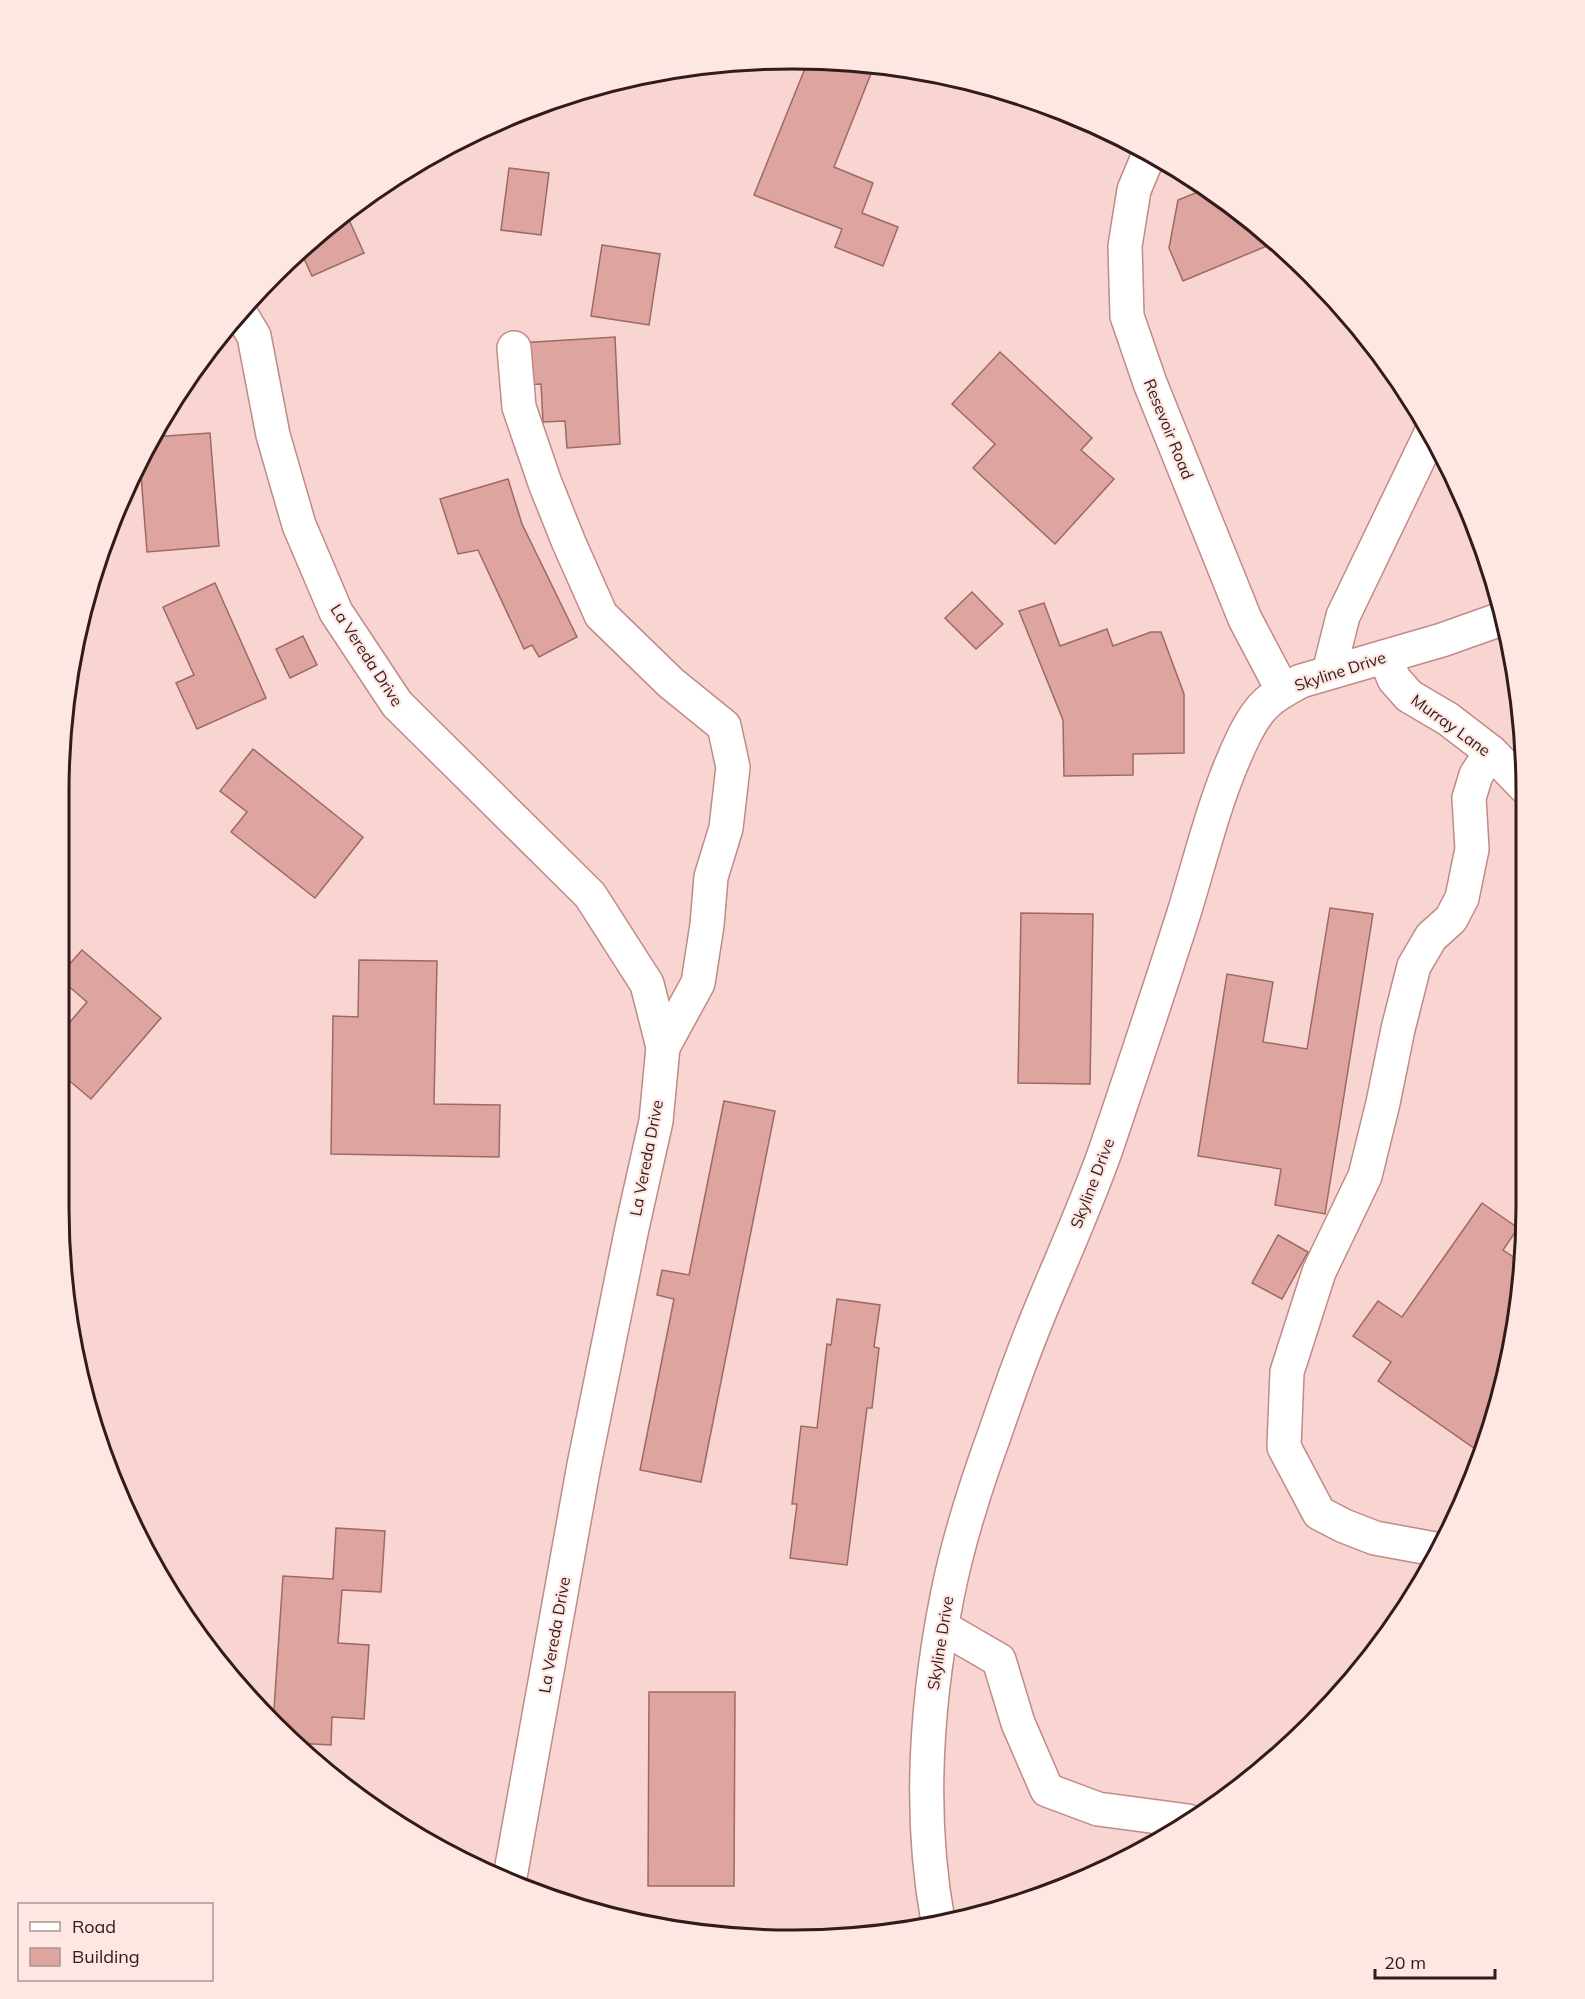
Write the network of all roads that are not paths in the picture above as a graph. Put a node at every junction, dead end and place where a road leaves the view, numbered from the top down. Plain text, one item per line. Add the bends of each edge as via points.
1 (1146, 162) edge
2 (245, 320) edge
3 (513, 348) dead end
4 (1426, 444) edge
5 (1495, 621) edge
6 (1384, 657) junction
7 (1329, 672) junction
8 (1283, 691) junction
9 (1491, 752) junction
10 (1515, 777) edge
11 (663, 1047) junction
12 (1429, 1548) edge
13 (942, 1627) junction
14 (1176, 1819) edge
15 (511, 1873) edge
16 (937, 1915) edge

1 - 8 street, Resevoir Road via 1134,190 1125,246 1127,316 1245,619
2 - 11 street, La Vereda Drive via 254,336 273,435 298,525 336,612 398,704 590,895 647,984
3 - 11 street via 519,407 545,483 601,615 671,683 724,726 729,747 733,767 726,828 711,877 698,983
4 - 7 street via 1342,616
5 - 6 street, Skyline Drive
6 - 7 street, Skyline Drive
6 - 9 street, Murray Lane via 1394,679 1409,696 1448,719
7 - 8 street, Skyline Drive
8 - 13 street, Skyline Drive via 1255,716 1226,776 1104,1154 982,1470 957,1548
9 - 10 street, Murray Lane
9 - 12 street via 1476,775 1469,798 1472,849 1462,898 1451,919 1431,937 1414,966 1365,1176 1319,1272 1287,1372 1284,1447 1319,1513 1375,1538
11 - 15 street, La Vereda Drive via 656,1121 584,1465
13 - 14 street via 999,1660 1018,1724 1047,1790 1098,1809
13 - 16 street, Skyline Drive via 927,1739 926,1806

